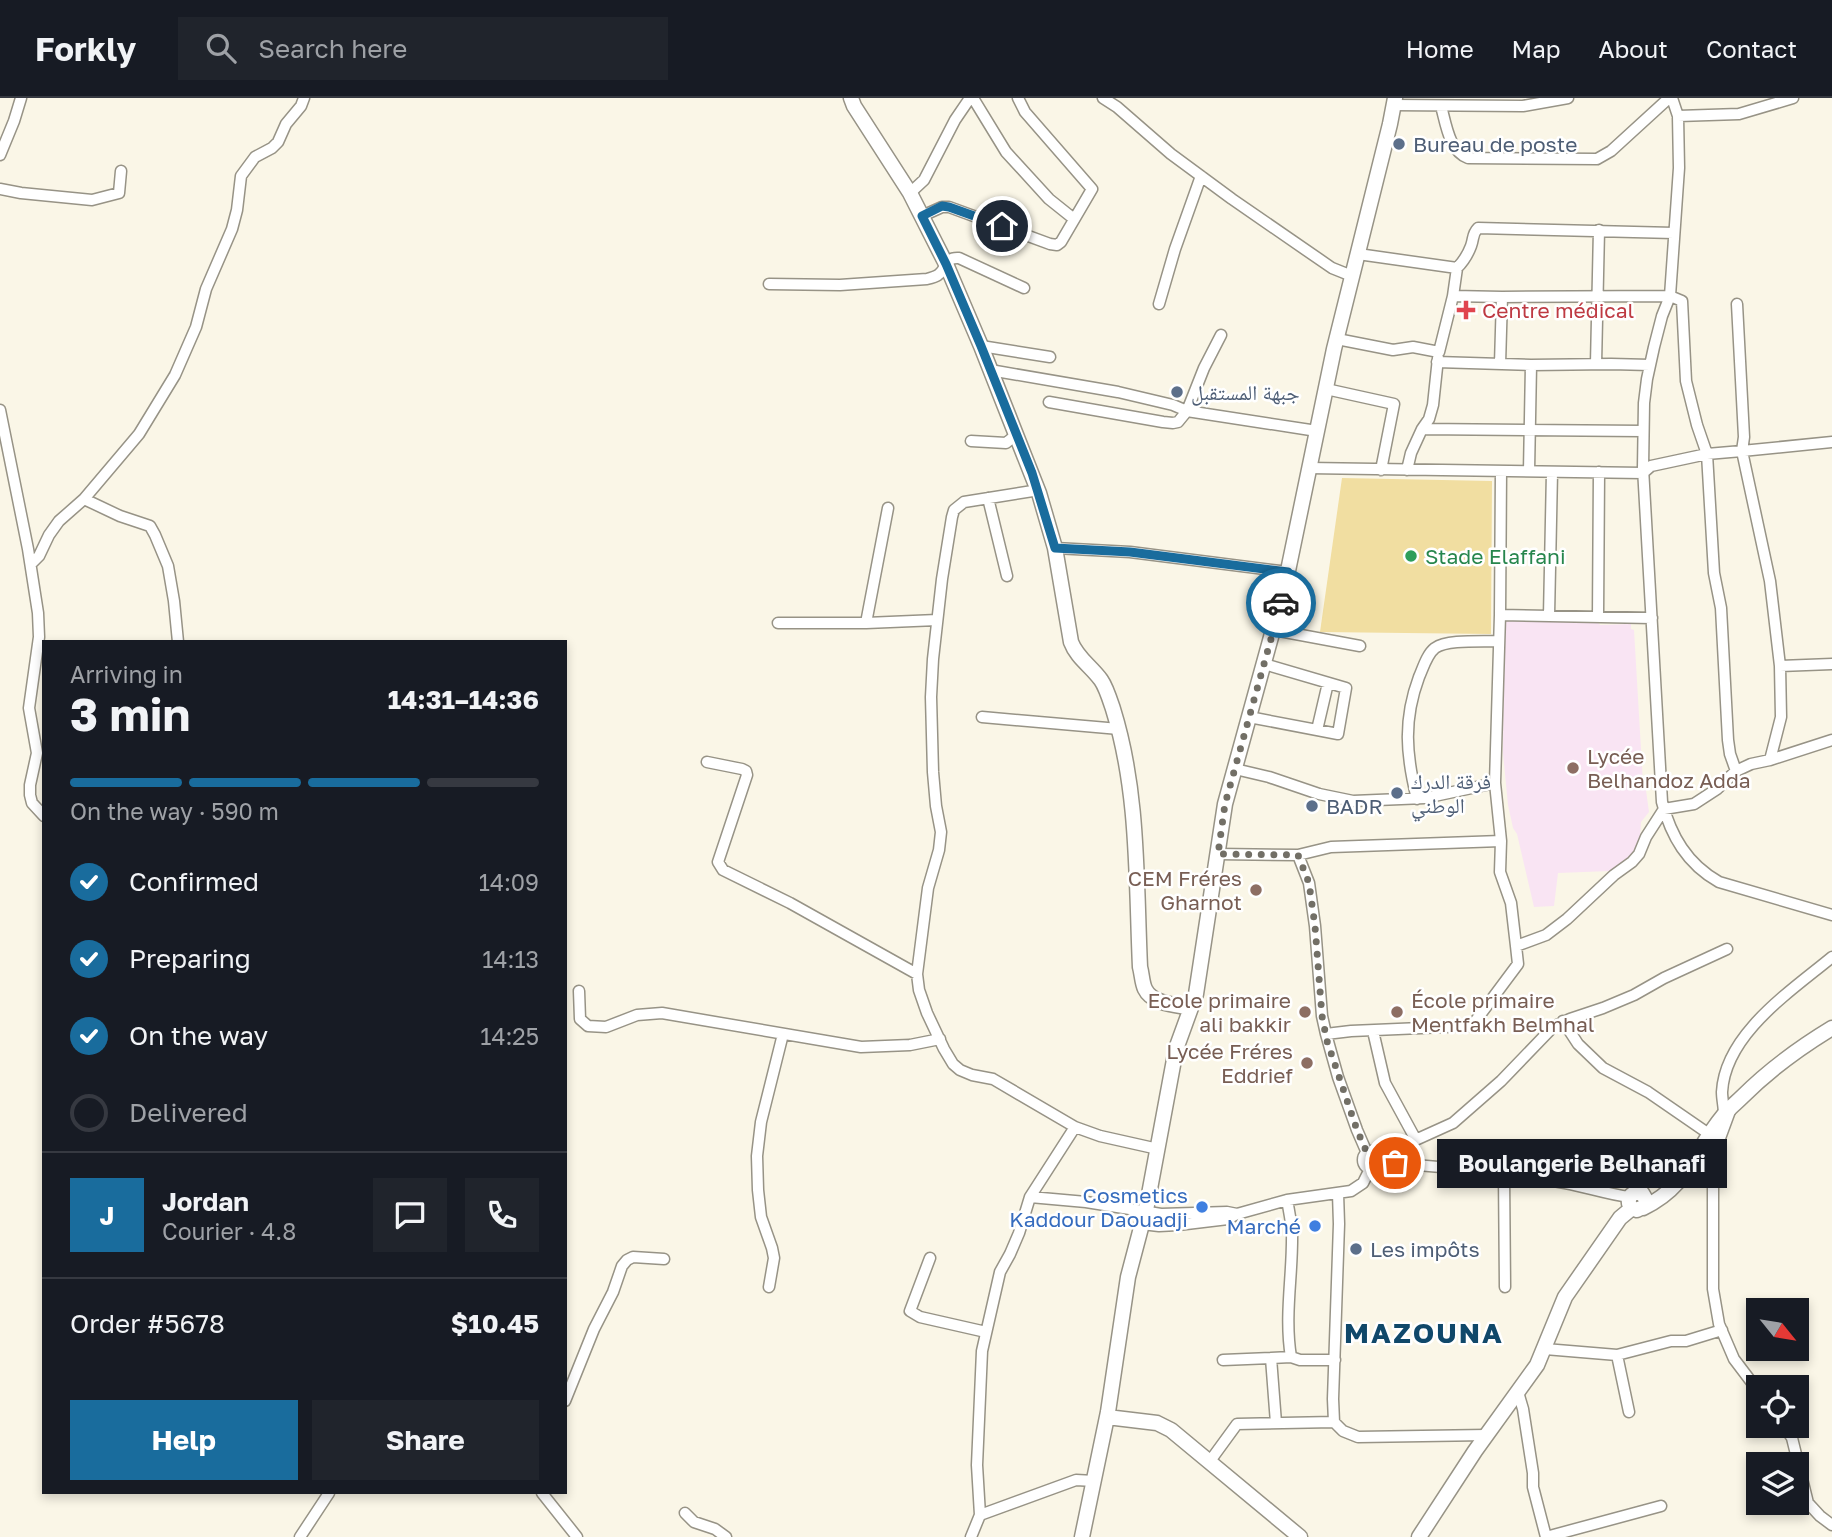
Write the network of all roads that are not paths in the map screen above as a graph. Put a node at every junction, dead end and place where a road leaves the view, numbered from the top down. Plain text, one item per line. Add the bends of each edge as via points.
1 (21, 98) edge
2 (304, 98) edge
3 (851, 98) edge
4 (971, 98) edge
5 (1018, 98) edge
6 (1103, 98) edge
7 (1568, 98) edge
8 (1671, 98) edge
9 (1793, 98) edge
10 (1550, 100) edge
11 (1119, 102) edge
12 (1394, 102) edge
13 (1479, 102) edge
14 (1441, 106) junction
15 (1678, 116) junction
16 (0, 155) edge
17 (121, 171) dead end
18 (1200, 176) junction
19 (0, 189) edge
20 (910, 192) junction
21 (922, 216) junction
22 (1074, 219) junction
23 (1599, 230) junction
24 (1674, 233) junction
25 (1358, 254) junction
26 (946, 264) junction
27 (1457, 268) junction
28 (1352, 276) junction
29 (769, 284) dead end
30 (1024, 288) dead end
31 (1453, 296) junction
32 (1670, 296) junction
33 (1502, 297) junction
34 (1598, 297) junction
35 (1159, 304) dead end
36 (1737, 304) dead end
37 (1221, 335) dead end
38 (1337, 339) junction
39 (981, 346) junction
40 (1051, 357) dead end
41 (1438, 357) junction
42 (1500, 364) junction
43 (1596, 364) junction
44 (1531, 365) junction
45 (1650, 365) junction
46 (990, 370) junction
47 (1326, 389) junction
48 (1049, 402) dead end
49 (0, 410) edge
50 (1187, 411) junction
51 (1422, 429) junction
52 (1530, 430) junction
53 (1317, 431) junction
54 (1643, 431) junction
55 (1016, 435) junction
56 (971, 441) dead end
57 (1832, 442) edge
58 (1742, 451) junction
59 (1707, 454) junction
60 (1308, 468) junction
61 (1381, 470) junction
62 (1407, 470) junction
63 (1501, 471) junction
64 (1529, 471) junction
65 (1552, 472) junction
66 (1599, 472) junction
67 (1643, 473) junction
68 (1039, 490) junction
69 (988, 498) junction
70 (85, 499) junction
71 (888, 508) dead end
72 (1055, 548) junction
73 (31, 564) junction
74 (1288, 572) junction
75 (1007, 576) dead end
76 (1500, 615) junction
77 (1549, 616) junction
78 (1598, 617) junction
79 (1652, 618) junction
80 (937, 620) junction
81 (778, 623) dead end
82 (866, 623) junction
83 (1273, 630) junction
84 (178, 640) edge
85 (1499, 641) junction
86 (1360, 646) dead end
87 (1264, 664) junction
88 (1832, 664) edge
89 (1780, 666) junction
90 (38, 679) edge
91 (1328, 683) junction
92 (42, 713) edge
93 (30, 714) junction
94 (982, 717) dead end
95 (1250, 717) junction
96 (1119, 729) junction
97 (1317, 730) junction
98 (1832, 740) edge
99 (1770, 760) junction
100 (707, 762) dead end
101 (1235, 769) junction
102 (1736, 771) junction
103 (1495, 783) junction
104 (1417, 799) junction
105 (1664, 809) junction
106 (42, 814) edge
107 (1502, 841) junction
108 (1218, 854) junction
109 (1298, 855) junction
110 (1832, 915) edge
111 (1516, 946) junction
112 (1727, 949) dead end
113 (1832, 957) edge
114 (916, 974) junction
115 (579, 991) dead end
116 (1191, 1009) junction
117 (1563, 1021) junction
118 (1829, 1030) edge
119 (1373, 1031) junction
120 (783, 1034) junction
121 (1326, 1034) junction
122 (940, 1039) junction
123 (1728, 1110) junction
124 (1075, 1127) junction
125 (1709, 1134) junction
126 (1416, 1140) junction
127 (1158, 1149) junction
128 (1367, 1153) junction
129 (1381, 1159) junction
130 (1370, 1169) junction
131 (1504, 1174) junction
132 (1338, 1193) junction
133 (1030, 1197) junction
134 (1287, 1200) junction
135 (1636, 1201) junction
136 (1144, 1218) junction
137 (930, 1258) dead end
138 (664, 1259) dead end
139 (769, 1287) dead end
140 (1506, 1287) dead end
141 (1721, 1330) junction
142 (986, 1332) junction
143 (1545, 1349) junction
144 (1617, 1354) junction
145 (1291, 1357) junction
146 (1271, 1358) junction
147 (1223, 1360) dead end
148 (1335, 1360) junction
149 (1746, 1375) edge
150 (1518, 1392) junction
151 (567, 1396) edge
152 (1629, 1412) dead end
153 (1107, 1417) junction
154 (1334, 1422) junction
155 (1276, 1423) junction
156 (1487, 1435) junction
157 (1792, 1438) edge
158 (1210, 1461) junction
159 (1094, 1481) junction
160 (328, 1494) edge
161 (542, 1494) edge
162 (1661, 1506) dead end
163 (685, 1513) dead end
164 (980, 1515) junction
165 (1832, 1525) edge
166 (300, 1537) edge
167 (577, 1537) edge
168 (726, 1537) edge
169 (971, 1537) edge
170 (1082, 1537) edge
171 (1300, 1537) edge
172 (1419, 1537) edge
173 (1546, 1537) edge

1 - 16 street
2 - 70 street via 278,142 256,157 241,176 232,229 176,375 139,435
3 - 20 main road
4 - 20 street via 924,180
4 - 22 street via 1006,152
5 - 22 street via 1092,189
6 - 11 street
7 - 10 street
8 - 14 street via 1597,159 1468,158 1460,155 1450,138
8 - 15 street
9 - 15 street via 1739,114
10 - 13 street via 1523,106
11 - 18 street
12 - 14 street
12 - 25 main road
13 - 14 street
15 - 24 street
17 - 19 street via 119,193 92,200
18 - 28 street via 1332,268
18 - 35 street
20 - 21 main road
21 - 22 street via 949,207 1057,245
21 - 26 main road
23 - 24 street
23 - 27 street via 1478,228
23 - 34 street
24 - 32 street
25 - 27 street
25 - 28 main road
26 - 29 street via 937,276 927,279
26 - 30 street via 959,258
26 - 39 main road
27 - 31 street
28 - 38 main road
31 - 33 street
31 - 41 street
32 - 34 street
32 - 45 street
32 - 59 street via 1682,301 1686,382
33 - 34 street
33 - 42 street
34 - 43 street
36 - 58 street
37 - 50 street
38 - 41 street via 1394,350 1413,347
38 - 47 main road
39 - 40 street
39 - 46 main road
41 - 42 street
41 - 51 street via 1433,405
42 - 44 street
43 - 44 street
43 - 45 street
44 - 52 street
45 - 54 street
46 - 50 street via 1118,392
46 - 55 main road
47 - 53 main road
47 - 61 street via 1394,404
48 - 50 street via 1173,423
49 - 73 street
50 - 53 street
51 - 52 street
51 - 62 street
52 - 54 street
52 - 64 street
53 - 60 main road
54 - 67 street
55 - 56 street via 1006,443
55 - 68 main road
57 - 58 street
58 - 59 street
58 - 89 street via 1770,581
59 - 67 street via 1651,466
59 - 102 street via 1728,740
60 - 61 street
60 - 74 main road
61 - 62 street
62 - 63 street
63 - 64 street
63 - 76 street
64 - 65 street
65 - 66 street
65 - 77 street
66 - 67 street
66 - 78 street
67 - 79 street
68 - 69 street
68 - 72 main road
69 - 75 street
69 - 80 street via 964,502 954,510
70 - 73 street via 59,522
70 - 84 street via 150,526 167,566
71 - 82 street
72 - 74 street via 1130,552
72 - 96 main road via 1071,642 1101,680
73 - 90 street via 38,613
74 - 83 main road
76 - 77 street
76 - 85 street
77 - 78 street
78 - 79 street
79 - 105 street
80 - 82 street
80 - 114 street via 931,728 941,832
81 - 82 street
83 - 86 street
83 - 87 main road
85 - 103 street
85 - 104 street via 1451,643 1435,648 1424,663 1412,697 1407,736
87 - 91 street
87 - 95 main road
88 - 89 street
89 - 99 street via 1781,717
90 - 93 street
91 - 97 street
91 - 97 street via 1346,688 1338,734
92 - 93 street
93 - 106 street via 37,753 30,795
94 - 96 street
95 - 97 street
95 - 101 main road
96 - 116 main road via 1130,789 1144,988 1150,997
98 - 99 street
99 - 102 street
100 - 114 street via 743,769 747,775 719,866
101 - 104 street via 1353,801
101 - 108 main road
102 - 105 street via 1694,804
103 - 104 street
103 - 107 street
105 - 110 street via 1684,851 1703,873 1719,882
105 - 111 street via 1632,862 1546,935
107 - 109 street via 1331,847
107 - 111 street via 1500,872 1511,904
108 - 109 street
108 - 116 main road
109 - 121 street via 1311,894
111 - 119 street via 1518,964 1474,1023
112 - 117 street via 1624,999
113 - 123 street via 1777,1002 1744,1037 1728,1064 1722,1091
114 - 122 street
115 - 120 street via 579,1019 588,1027 662,1013
116 - 127 main road via 1176,1049
117 - 125 street via 1603,1068
117 - 126 street via 1453,1124
118 - 123 main road via 1764,1074
119 - 121 street
119 - 126 street via 1385,1083
120 - 122 street via 861,1047
120 - 139 street via 757,1156 761,1217 774,1258
121 - 128 street
122 - 124 street via 960,1070 993,1079
123 - 125 main road
123 - 141 street via 1713,1179 1713,1289
124 - 127 street
124 - 133 street
125 - 135 main road via 1674,1187
126 - 129 street
127 - 136 main road
128 - 129 street via 1376,1152
128 - 130 street via 1363,1161
129 - 130 street via 1378,1167
129 - 131 street
130 - 132 street via 1363,1183
131 - 135 street
131 - 140 street
132 - 134 street
132 - 148 street
133 - 136 street via 1086,1202
133 - 142 street via 1000,1272
134 - 136 street via 1237,1214
134 - 145 street via 1292,1231
135 - 143 main road via 1565,1297
136 - 153 main road via 1128,1277
137 - 142 street via 910,1311
138 - 151 street via 633,1257 622,1266
141 - 144 street
141 - 149 street
142 - 164 street via 977,1465
143 - 144 street
143 - 150 main road
144 - 152 street
145 - 146 street
145 - 148 street
146 - 147 street
146 - 155 street
148 - 154 street
150 - 156 main road
150 - 173 street
153 - 158 main road via 1157,1423
153 - 159 main road
154 - 155 street
154 - 156 street via 1358,1437
155 - 158 street via 1237,1424
156 - 172 main road
157 - 165 street via 1808,1503
158 - 171 main road
159 - 164 street via 1076,1480
159 - 170 main road
160 - 166 street
161 - 167 street
162 - 173 street
163 - 168 street
164 - 169 street

